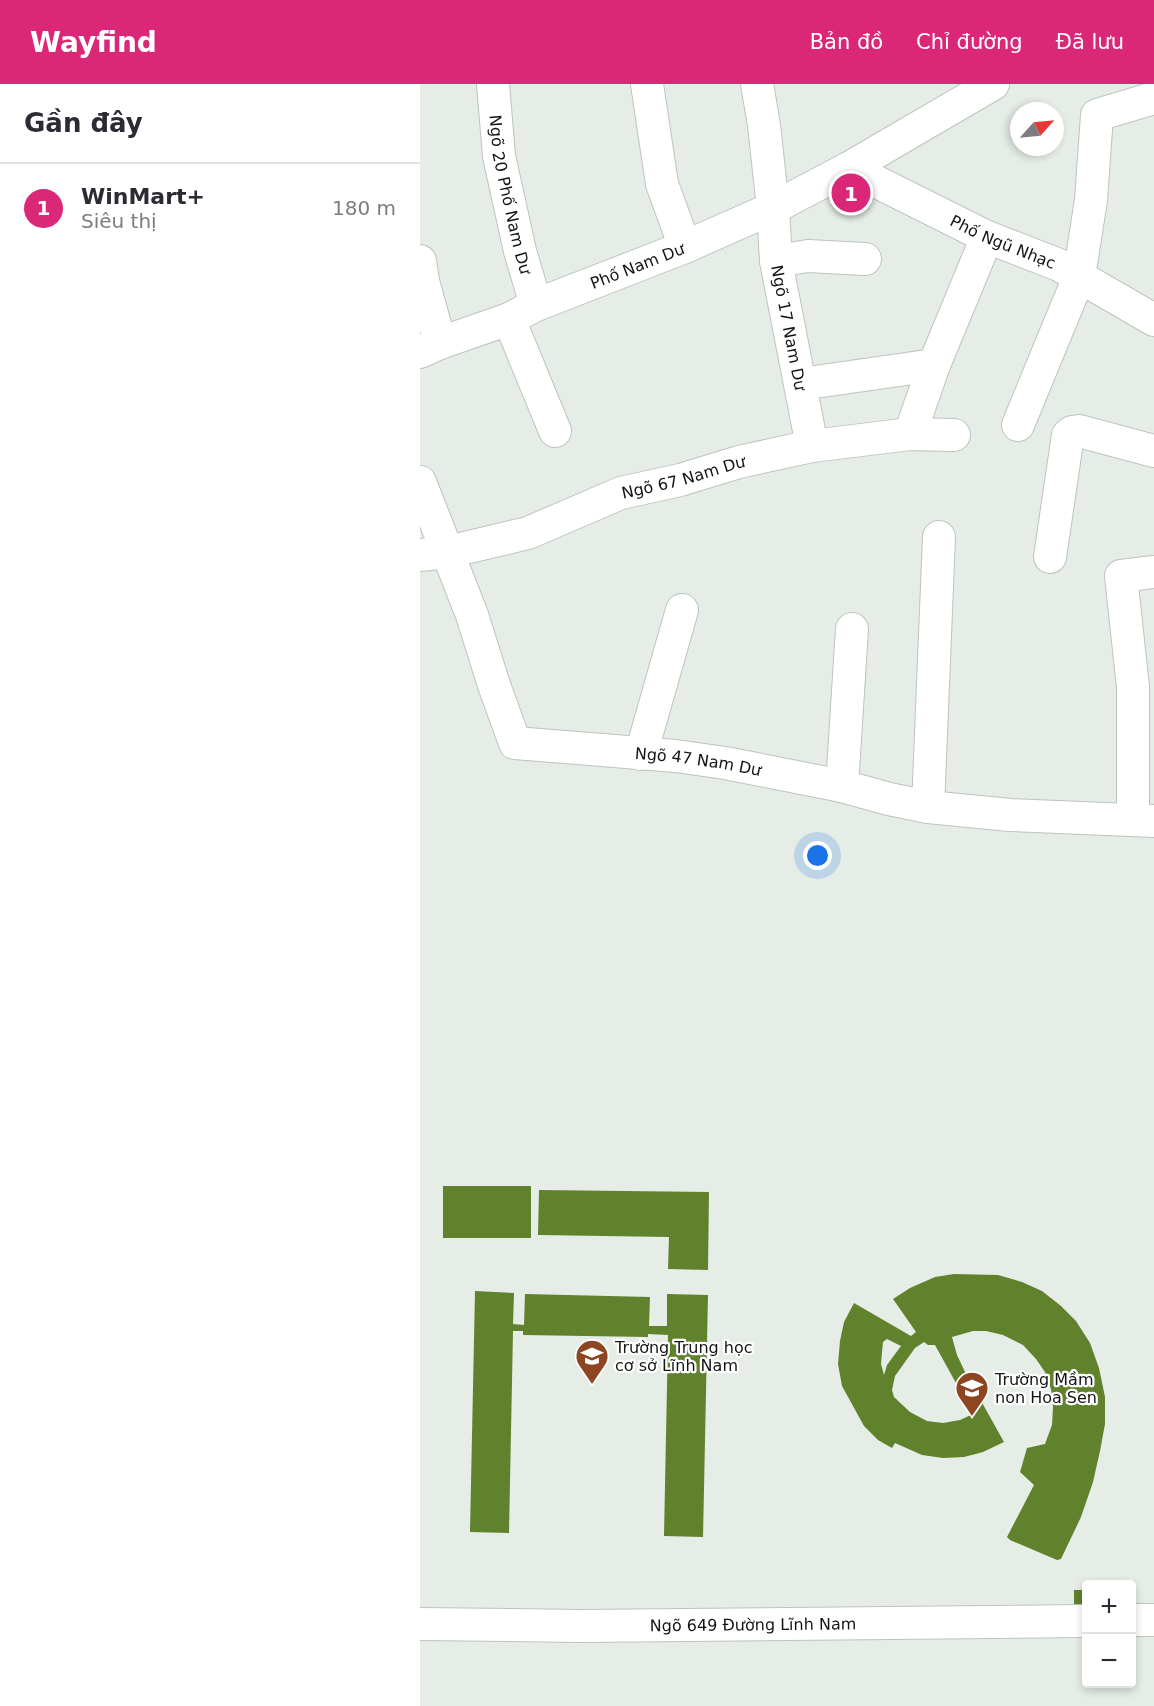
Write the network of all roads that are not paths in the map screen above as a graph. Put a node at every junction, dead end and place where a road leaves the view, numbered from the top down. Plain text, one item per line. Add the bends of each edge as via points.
1 (493, 84) edge
2 (647, 84) edge
3 (757, 84) edge
4 (993, 84) edge
5 (1154, 98) edge
6 (849, 168) junction
7 (773, 208) junction
8 (987, 237) junction
9 (685, 247) junction
10 (865, 259) dead end
11 (420, 261) edge
12 (776, 261) junction
13 (1079, 277) junction
14 (523, 312) junction
15 (1154, 320) edge
16 (430, 348) edge
17 (934, 365) junction
18 (801, 384) junction
19 (1018, 424) dead end
20 (555, 431) dead end
21 (910, 434) junction
22 (954, 435) dead end
23 (812, 446) junction
24 (1154, 451) edge
25 (420, 482) edge
26 (939, 537) dead end
27 (434, 554) edge
28 (1050, 557) dead end
29 (1154, 572) edge
30 (682, 610) dead end
31 (852, 629) dead end
32 (642, 754) junction
33 (842, 786) junction
34 (928, 807) junction
35 (1143, 821) edge
36 (1136, 1620) edge
37 (1154, 1620) edge
38 (1082, 1621) edge
39 (420, 1624) edge

1 - 14 street, Ngõ 20 Phố Nam Dư via 499,156 520,251
2 - 9 street via 662,183
3 - 7 street, Ngõ 17 Nam Dư
4 - 6 street, Phố Nam Dư
5 - 13 street via 1096,115 1092,200
6 - 7 street, Phố Nam Dư
6 - 8 street, Phố Ngũ Nhạc
7 - 9 street, Phố Nam Dư
7 - 12 street, Ngõ 17 Nam Dư
8 - 13 street, Phố Ngũ Nhạc via 1059,265
8 - 17 street
9 - 14 street, Phố Nam Dư
10 - 12 street via 808,256
11 - 16 street
12 - 18 street, Ngõ 17 Nam Dư
13 - 15 street, Phố Ngũ Nhạc
13 - 19 street
14 - 16 street, Phố Nam Dư
14 - 20 street, Ngõ 20 Phố Nam Dư
17 - 18 street
17 - 21 street
18 - 23 street, Ngõ 17 Nam Dư
21 - 22 street, Ngõ 67 Nam Dư
21 - 23 street, Ngõ 67 Nam Dư
23 - 27 street, Ngõ 67 Nam Dư via 621,493 528,533
24 - 28 street via 1080,431 1068,435
25 - 27 street, Ngõ 47 Nam Dư
26 - 34 street
27 - 32 street, Ngõ 47 Nam Dư via 472,615 515,742
29 - 35 street via 1121,576
30 - 32 street
31 - 33 street
32 - 33 street, Ngõ 47 Nam Dư via 726,763
33 - 34 street, Ngõ 47 Nam Dư
34 - 35 street, Ngõ 47 Nam Dư
36 - 37 street
38 - 39 street, Ngõ 649 Đường Lĩnh Nam via 583,1614

